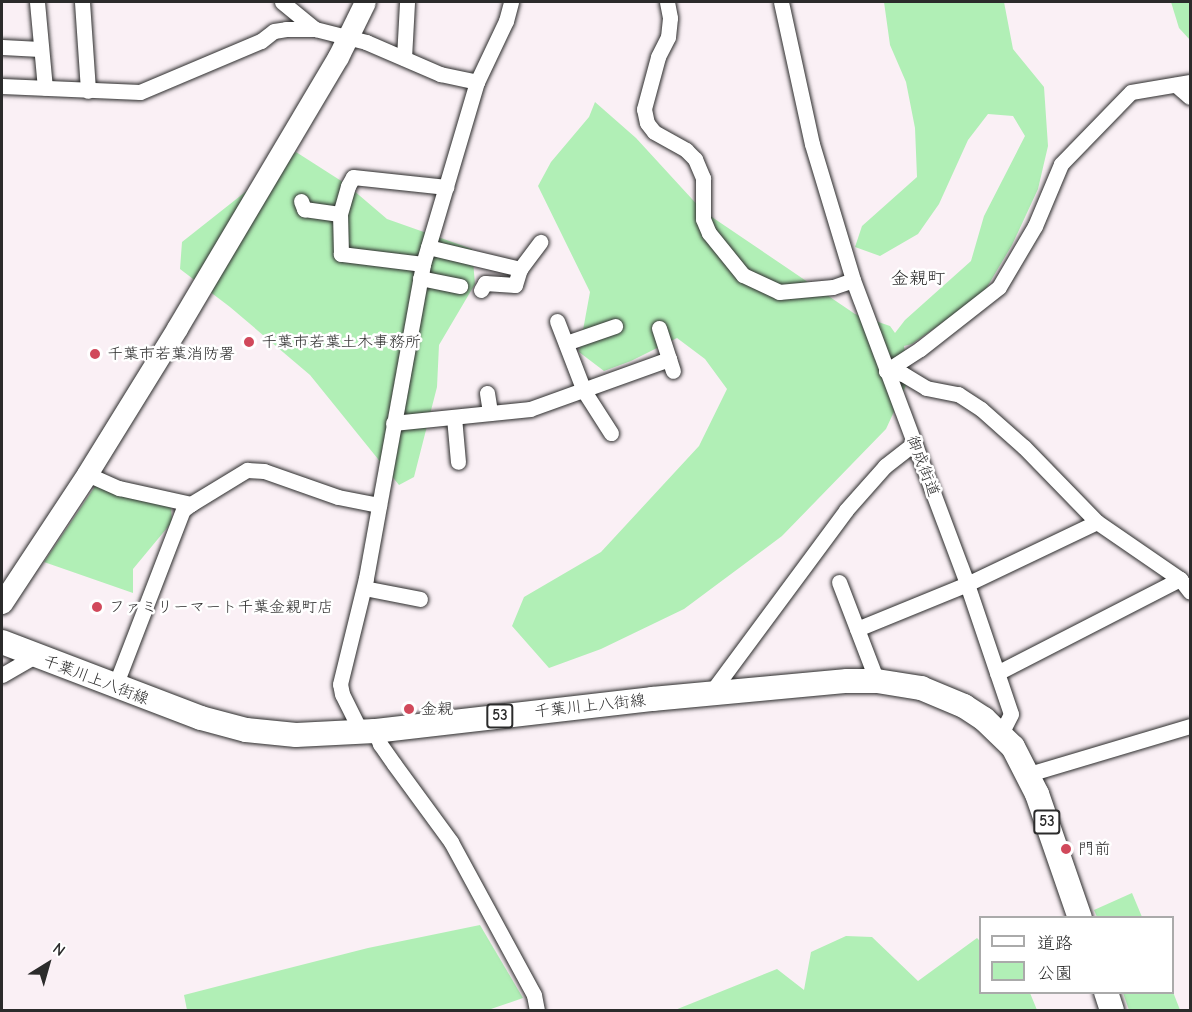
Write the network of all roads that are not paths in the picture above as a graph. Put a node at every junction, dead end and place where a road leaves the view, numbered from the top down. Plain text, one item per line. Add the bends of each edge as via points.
1 (37, 2) edge
2 (82, 2) edge
3 (282, 2) edge
4 (365, 2) edge
5 (407, 2) edge
6 (511, 2) edge
7 (667, 2) edge
8 (781, 2) edge
9 (315, 29) junction
10 (348, 37) junction
11 (2, 47) edge
12 (40, 49) junction
13 (404, 58) junction
14 (477, 82) junction
15 (1183, 83) edge
16 (2, 86) edge
17 (45, 88) junction
18 (88, 91) junction
19 (1191, 97) edge
20 (446, 187) junction
21 (301, 201) dead end
22 (340, 214) junction
23 (540, 242) dead end
24 (428, 247) junction
25 (520, 269) junction
26 (421, 271) junction
27 (853, 280) junction
28 (460, 286) dead end
29 (481, 290) dead end
30 (557, 321) dead end
31 (615, 326) dead end
32 (659, 328) dead end
33 (566, 343) junction
34 (886, 371) junction
35 (584, 390) junction
36 (487, 393) dead end
37 (490, 413) junction
38 (454, 417) junction
39 (393, 423) junction
40 (611, 433) dead end
41 (914, 443) junction
42 (458, 462) dead end
43 (87, 474) junction
44 (191, 504) junction
45 (379, 505) junction
46 (1097, 522) junction
47 (1179, 579) junction
48 (839, 582) dead end
49 (967, 584) junction
50 (364, 588) junction
51 (1191, 592) edge
52 (420, 599) dead end
53 (2, 603) edge
54 (857, 629) junction
55 (2, 642) edge
56 (35, 656) junction
57 (998, 673) junction
58 (2, 675) edge
59 (878, 681) junction
60 (115, 686) junction
61 (710, 694) junction
62 (1191, 726) edge
63 (368, 732) junction
64 (1001, 734) junction
65 (1029, 774) junction
66 (1079, 916) edge
67 (1106, 994) edge
68 (535, 1010) edge
69 (1112, 1011) edge

1 - 12 street
2 - 18 street
3 - 9 street
4 - 10 street
5 - 13 street
6 - 14 street
7 - 27 street via 668,37 658,57 644,109 654,132 694,159 703,178 704,219 709,233 743,275 779,292 833,287
8 - 27 street, 御成街道 via 812,144
9 - 10 street
9 - 18 street via 273,31 261,41 140,92
10 - 13 street
10 - 43 street
11 - 12 street
12 - 17 street
13 - 14 street via 440,74
14 - 20 street
15 - 19 street
15 - 34 street via 1131,92 1061,164 1035,226 999,287
16 - 17 street
17 - 18 street
20 - 22 street via 353,177
20 - 24 street
21 - 22 street via 304,209
22 - 26 street via 341,254
23 - 25 street
24 - 25 street
24 - 26 street
25 - 29 street via 515,285 485,283
26 - 28 street
26 - 39 street
27 - 34 street, 御成街道
30 - 33 street
31 - 33 street
32 - 35 street via 671,365
33 - 35 street
34 - 41 street, 御成街道
34 - 46 street via 903,374 926,387 958,394 981,409
35 - 37 street via 530,409
35 - 40 street
36 - 37 street
37 - 38 street
38 - 39 street
38 - 42 street
39 - 45 street
41 - 49 street, 御成街道
41 - 61 street via 885,466 846,510
43 - 44 street via 119,488
43 - 53 street
44 - 45 street via 247,470 264,471 339,497
44 - 60 street via 183,510
45 - 50 street
46 - 47 street
46 - 49 street
47 - 51 street
47 - 57 street
48 - 54 street
49 - 54 street
49 - 57 street, 御成街道
50 - 52 street
50 - 63 street via 340,684 342,694
54 - 59 street
55 - 56 main road, 千葉川上八街線 / 53
56 - 58 street
56 - 60 main road, 千葉川上八街線 / 53
57 - 64 street, 御成街道 via 1011,714
59 - 61 main road, 千葉川上八街線 / 53
59 - 64 main road, 千葉川上八街線 / 53 via 938,694 964,706
60 - 63 main road, 千葉川上八街線 / 53 via 246,730 296,735
61 - 63 main road, 千葉川上八街線 / 53
62 - 65 street
63 - 68 street via 451,842 534,995
64 - 65 main road, 53
65 - 66 main road, 53
67 - 69 main road

